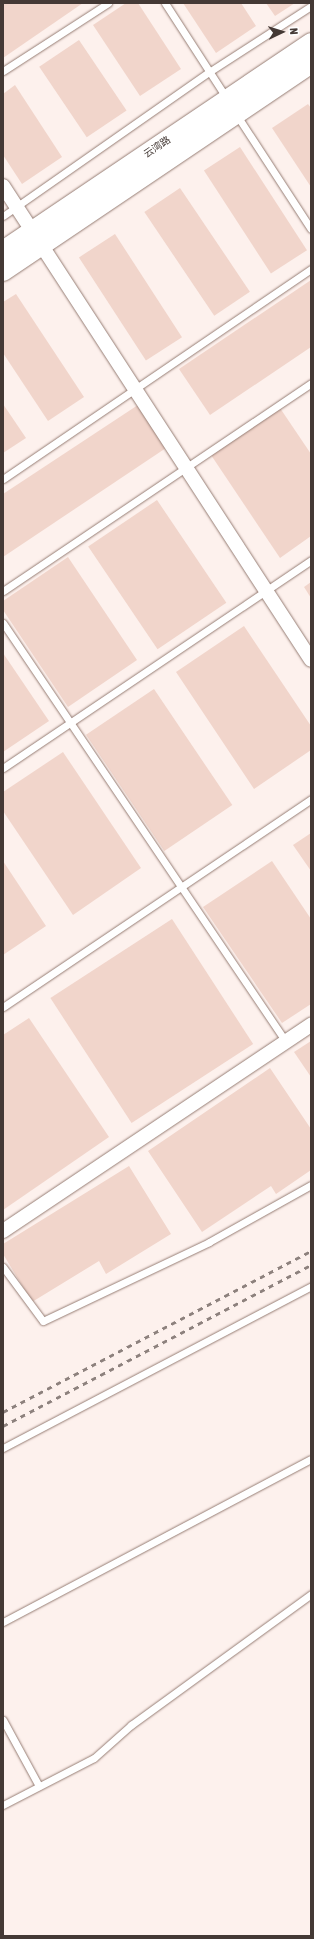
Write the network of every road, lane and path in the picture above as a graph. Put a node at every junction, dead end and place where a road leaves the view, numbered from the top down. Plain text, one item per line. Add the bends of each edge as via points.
1 (108, 3) edge
2 (165, 3) edge
3 (311, 6) edge
4 (311, 43) edge
5 (311, 63) edge
6 (3, 71) edge
7 (209, 72) junction
8 (231, 106) junction
9 (3, 186) edge
10 (17, 207) junction
11 (3, 216) edge
12 (311, 229) edge
13 (38, 237) junction
14 (3, 250) edge
15 (311, 269) edge
16 (3, 271) edge
17 (311, 383) edge
18 (134, 389) junction
19 (186, 468) junction
20 (3, 479) edge
21 (311, 560) edge
22 (266, 590) junction
23 (3, 591) edge
24 (3, 623) edge
25 (311, 660) edge
26 (69, 724) junction
27 (3, 768) edge
28 (311, 800) edge
29 (182, 887) junction
30 (3, 1007) edge
31 (311, 1025) edge
32 (286, 1042) junction
33 (311, 1185) edge
34 (3, 1231) edge
35 (3, 1266) edge
36 (311, 1286) edge
37 (3, 1448) edge
38 (311, 1459) edge
39 (311, 1594) edge
40 (3, 1622) edge
41 (3, 1720) edge
42 (39, 1786) junction
43 (3, 1805) edge

1 - 6 lane
2 - 7 lane
3 - 7 lane
4 - 8 main road, 云湾路
5 - 8 main road, 云湾路
7 - 8 lane
7 - 10 lane
8 - 12 lane
8 - 13 main road, 云湾路
9 - 10 street
10 - 11 lane
10 - 13 street
13 - 14 main road, 云湾路
13 - 16 main road, 云湾路
13 - 18 street
15 - 18 lane
17 - 19 lane
18 - 19 street
18 - 20 lane
19 - 22 street
19 - 23 lane
21 - 22 lane
22 - 25 street
22 - 26 lane
24 - 26 lane
26 - 27 lane
26 - 29 lane
28 - 29 lane
29 - 30 lane
29 - 32 lane
31 - 32 street
32 - 34 street
33 - 35 lane via 210,1242 43,1321
36 - 37 lane
38 - 40 lane
39 - 42 lane via 131,1725 94,1758
41 - 42 lane
42 - 43 lane

